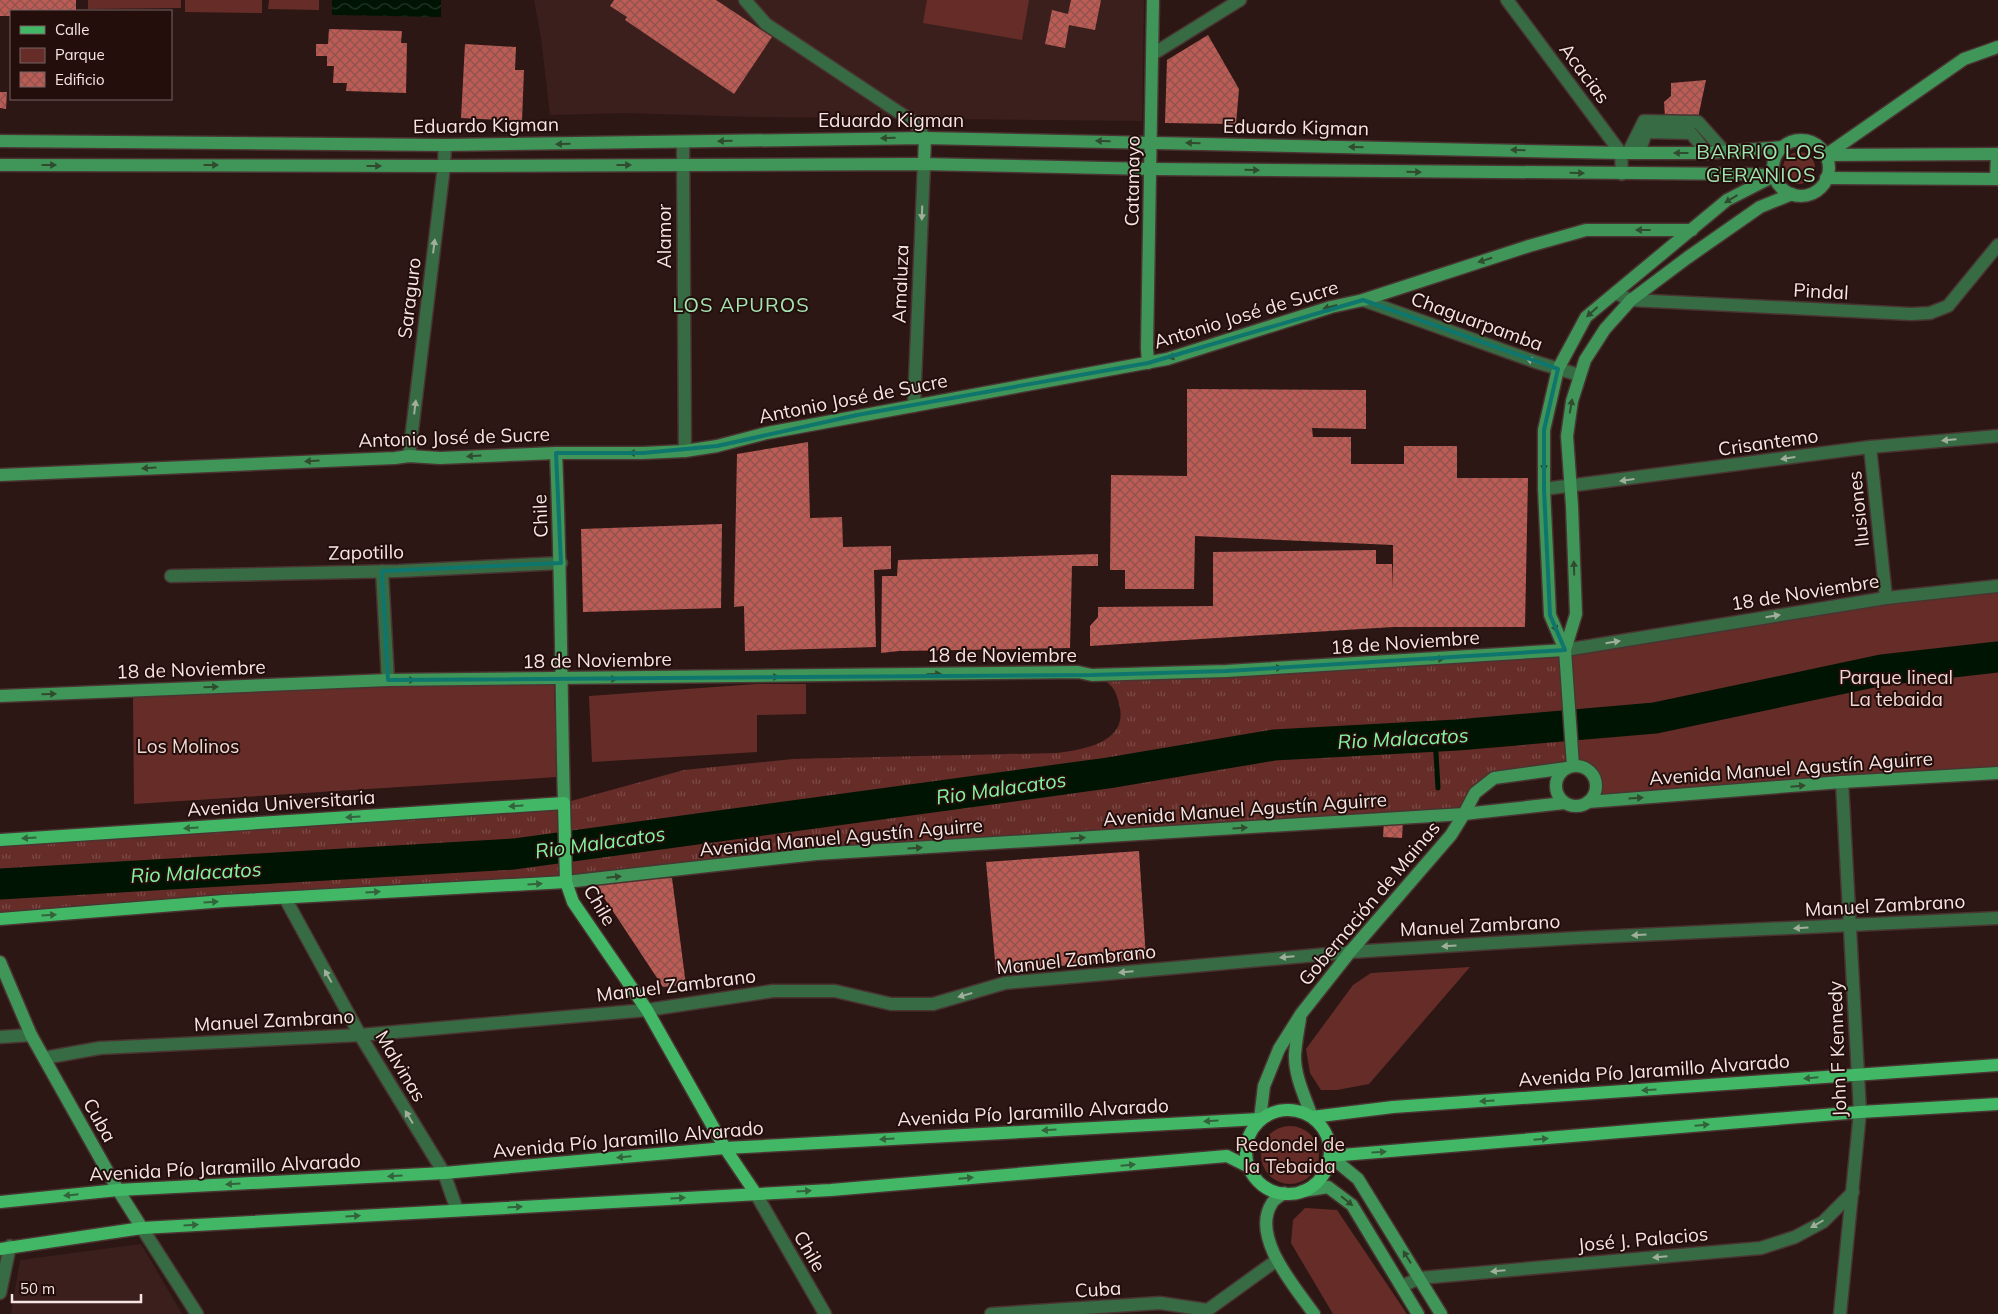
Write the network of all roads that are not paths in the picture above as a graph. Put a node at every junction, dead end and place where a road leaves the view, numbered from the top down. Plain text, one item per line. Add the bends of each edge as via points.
1 (745, 0) edge
2 (1153, 0) edge
3 (1240, 0) edge
4 (1506, 0) edge
5 (1998, 47) edge
6 (1153, 54) junction
7 (925, 138) junction
8 (0, 141) edge
9 (683, 142) junction
10 (1151, 142) junction
11 (445, 145) junction
12 (1782, 147) junction
13 (1724, 151) junction
14 (1707, 152) junction
15 (1629, 153) junction
16 (1998, 154) edge
17 (1826, 155) junction
18 (682, 164) junction
19 (924, 164) junction
20 (0, 165) edge
21 (444, 166) junction
22 (1150, 169) junction
23 (1622, 174) junction
24 (1774, 176) junction
25 (1826, 178) junction
26 (1997, 179) edge
27 (1792, 194) junction
28 (1692, 230) junction
29 (1998, 245) edge
30 (1615, 293) junction
31 (1363, 300) junction
32 (1631, 300) junction
33 (1148, 363) junction
34 (1558, 369) junction
35 (1579, 375) junction
36 (914, 406) junction
37 (1998, 436) edge
38 (1870, 447) junction
39 (685, 451) junction
40 (556, 453) junction
41 (409, 456) junction
42 (0, 475) edge
43 (1571, 487) junction
44 (1544, 489) junction
45 (561, 563) junction
46 (382, 571) junction
47 (171, 576) dead end
48 (1998, 586) edge
49 (1886, 598) junction
50 (1565, 650) junction
51 (388, 680) junction
52 (561, 680) junction
53 (0, 696) edge
54 (1571, 764) junction
55 (1998, 773) edge
56 (1842, 782) junction
57 (1588, 802) junction
58 (1564, 803) junction
59 (564, 808) junction
60 (1464, 814) junction
61 (0, 840) edge
62 (566, 876) junction
63 (285, 898) junction
64 (1998, 918) edge
65 (0, 919) edge
66 (1850, 925) junction
67 (1350, 952) junction
68 (0, 962) edge
69 (647, 1010) junction
70 (1301, 1014) junction
71 (31, 1035) junction
72 (360, 1035) junction
73 (0, 1037) edge
74 (44, 1058) junction
75 (1998, 1065) edge
76 (1859, 1074) junction
77 (1998, 1104) edge
78 (1860, 1112) junction
79 (1312, 1117) junction
80 (1260, 1119) junction
81 (725, 1148) junction
82 (1330, 1156) junction
83 (1251, 1168) junction
84 (444, 1173) junction
85 (118, 1190) junction
86 (1303, 1191) junction
87 (1853, 1192) junction
88 (1284, 1193) junction
89 (756, 1194) junction
90 (0, 1202) edge
91 (457, 1210) junction
92 (142, 1228) junction
93 (5, 1248) edge
94 (1277, 1260) junction
95 (1420, 1278) junction
96 (1402, 1286) junction
97 (0, 1293) edge
98 (1204, 1312) edge
99 (197, 1314) edge
100 (825, 1314) edge
101 (991, 1314) edge
102 (1314, 1314) edge
103 (1418, 1314) edge
104 (1441, 1314) edge
105 (1840, 1314) edge

1 - 7 street via 766,24 915,123
2 - 6 street, Catamayo
3 - 6 street
4 - 15 street, Acacias
5 - 17 street via 1964,59
6 - 10 street, Catamayo
7 -> 9 street, Eduardo Kigman
10 -> 7 street, Eduardo Kigman
7 - 19 street
8 - 11 street, Eduardo Kigman
9 -> 11 street, Eduardo Kigman
9 - 18 street, Alamor
15 -> 10 street, Eduardo Kigman
10 - 22 street, Catamayo
11 - 21 street, Saraguro
12 - 13 street, Eduardo Kigman
12 - 17 street via 1794,141 1807,141 1820,147
12 - 24 street via 1775,158
13 - 14 street, Eduardo Kigman
13 - 15 street via 1698,122 1644,121
14 -> 15 street, Eduardo Kigman
14 - 15 street via 1692,133 1646,132
15 - 23 street
16 - 17 street
16 - 26 street
17 - 25 street
18 - 19 street
21 -> 18 street
18 - 39 street, Alamor
19 - 22 street
19 -> 36 street, Amaluza
20 -> 21 street
41 -> 21 street, Saraguro
22 -> 23 street
22 - 33 street, Catamayo
23 - 24 street
24 - 27 street via 1780,186
24 -> 28 street via 1727,200
25 - 26 street
25 - 27 street via 1812,193
27 - 32 street via 1760,207
28 - 30 street
28 -> 31 street, Antonio José de Sucre via 1586,230
29 - 32 street, Pindal via 1948,306 1930,313
30 - 32 street, Pindal
30 -> 34 street via 1586,317
31 -> 33 street, Antonio José de Sucre via 1331,306
34 -> 31 street, Chaguarpamba
32 - 35 street via 1605,329
33 - 36 street, Antonio José de Sucre
34 - 35 street, Chaguarpamba
34 -> 44 street via 1544,430
43 -> 35 street via 1567,436
36 - 39 street, Antonio José de Sucre
37 -> 38 street, Crisantemo
38 -> 43 street, Crisantemo
38 - 49 street, Ilusiones
39 -> 40 street, Antonio José de Sucre
40 -> 41 street, Antonio José de Sucre via 440,458
40 - 45 street, Chile
41 -> 42 street, Antonio José de Sucre
43 - 44 street, Crisantemo
50 -> 43 street via 1576,614
44 -> 50 street via 1550,616
45 - 46 street, Zapotillo
45 - 52 street, Chile
46 - 47 street, Zapotillo
46 - 51 street
48 - 49 street, 18 de Noviembre
50 -> 49 street, 18 de Noviembre
52 -> 50 street, 18 de Noviembre via 1226,671
50 - 54 street
51 -> 52 street, 18 de Noviembre
53 -> 51 street, 18 de Noviembre
52 - 59 street, Chile
54 - 57 street via 1587,769 1594,778 1596,788
54 - 58 street via 1556,782 1557,794
54 - 60 street, Gobernación de Mainas via 1494,778 1475,793
55 - 56 street, Avenida Manuel Agustín Aguirre
57 -> 56 street, Avenida Manuel Agustín Aguirre
56 - 66 street, John F Kennedy
57 - 58 street via 1574,806
58 - 60 street, Avenida Manuel Agustín Aguirre
59 -> 61 main road, Avenida Universitaria
59 - 62 main road, Chile
62 -> 60 street, Avenida Manuel Agustín Aguirre via 816,854
60 - 67 street, Gobernación de Mainas via 1451,835
63 -> 62 main road, Avenida Manuel Agustín Aguirre
62 - 69 main road, Chile via 573,902
65 -> 63 main road, Avenida Manuel Agustín Aguirre
72 -> 63 street, Malvinas
64 - 66 street, Manuel Zambrano
66 -> 67 street, Manuel Zambrano
66 - 76 street, John F Kennedy
67 -> 69 street, Manuel Zambrano via 1005,983 933,1004 891,1004 835,991 773,991
67 - 70 street, Gobernación de Mainas
68 - 71 street, Cuba
69 - 72 street, Manuel Zambrano
69 - 81 main road, Chile
70 - 79 street via 1296,1066
70 - 80 street, Gobernación de Mainas via 1279,1049 1264,1086
71 - 73 street
71 - 74 street, Cuba
72 - 74 street, Manuel Zambrano via 100,1048
84 -> 72 street, Malvinas
74 - 85 street, Cuba
75 - 76 main road, Avenida Pío Jaramillo Alvarado
76 - 78 street, John F Kennedy
76 -> 79 main road, Avenida Pío Jaramillo Alvarado via 1393,1107
77 - 78 main road
82 -> 78 main road
78 - 87 street, John F Kennedy
79 - 80 main road via 1302,1112 1279,1110
79 - 82 main road via 1323,1128 1329,1141
80 -> 81 main road, Avenida Pío Jaramillo Alvarado
80 - 83 main road via 1248,1144
81 -> 84 main road, Avenida Pío Jaramillo Alvarado
81 - 89 main road, Chile
82 - 86 main road via 1319,1181
95 -> 82 street via 1358,1179
83 - 88 main road via 1264,1185
89 -> 83 main road via 1227,1156
84 -> 85 main road, Avenida Pío Jaramillo Alvarado
84 - 91 street, Malvinas
85 -> 90 main road, Avenida Pío Jaramillo Alvarado
85 - 92 street, Cuba
86 - 88 main road
86 -> 96 street via 1328,1187 1352,1205
87 -> 95 street, José J. Palacios via 1823,1222 1795,1237 1761,1248
87 - 105 street, John F Kennedy
88 - 94 street via 1272,1203 1266,1221
91 -> 89 main road
89 - 100 street, Chile
92 -> 91 main road
92 - 93 main road
92 - 99 street, Cuba
93 - 97 street
94 - 98 street
94 - 102 street
95 - 96 street, José J. Palacios
95 - 104 street
96 - 103 street
98 - 101 street, Cuba via 1160,1303

